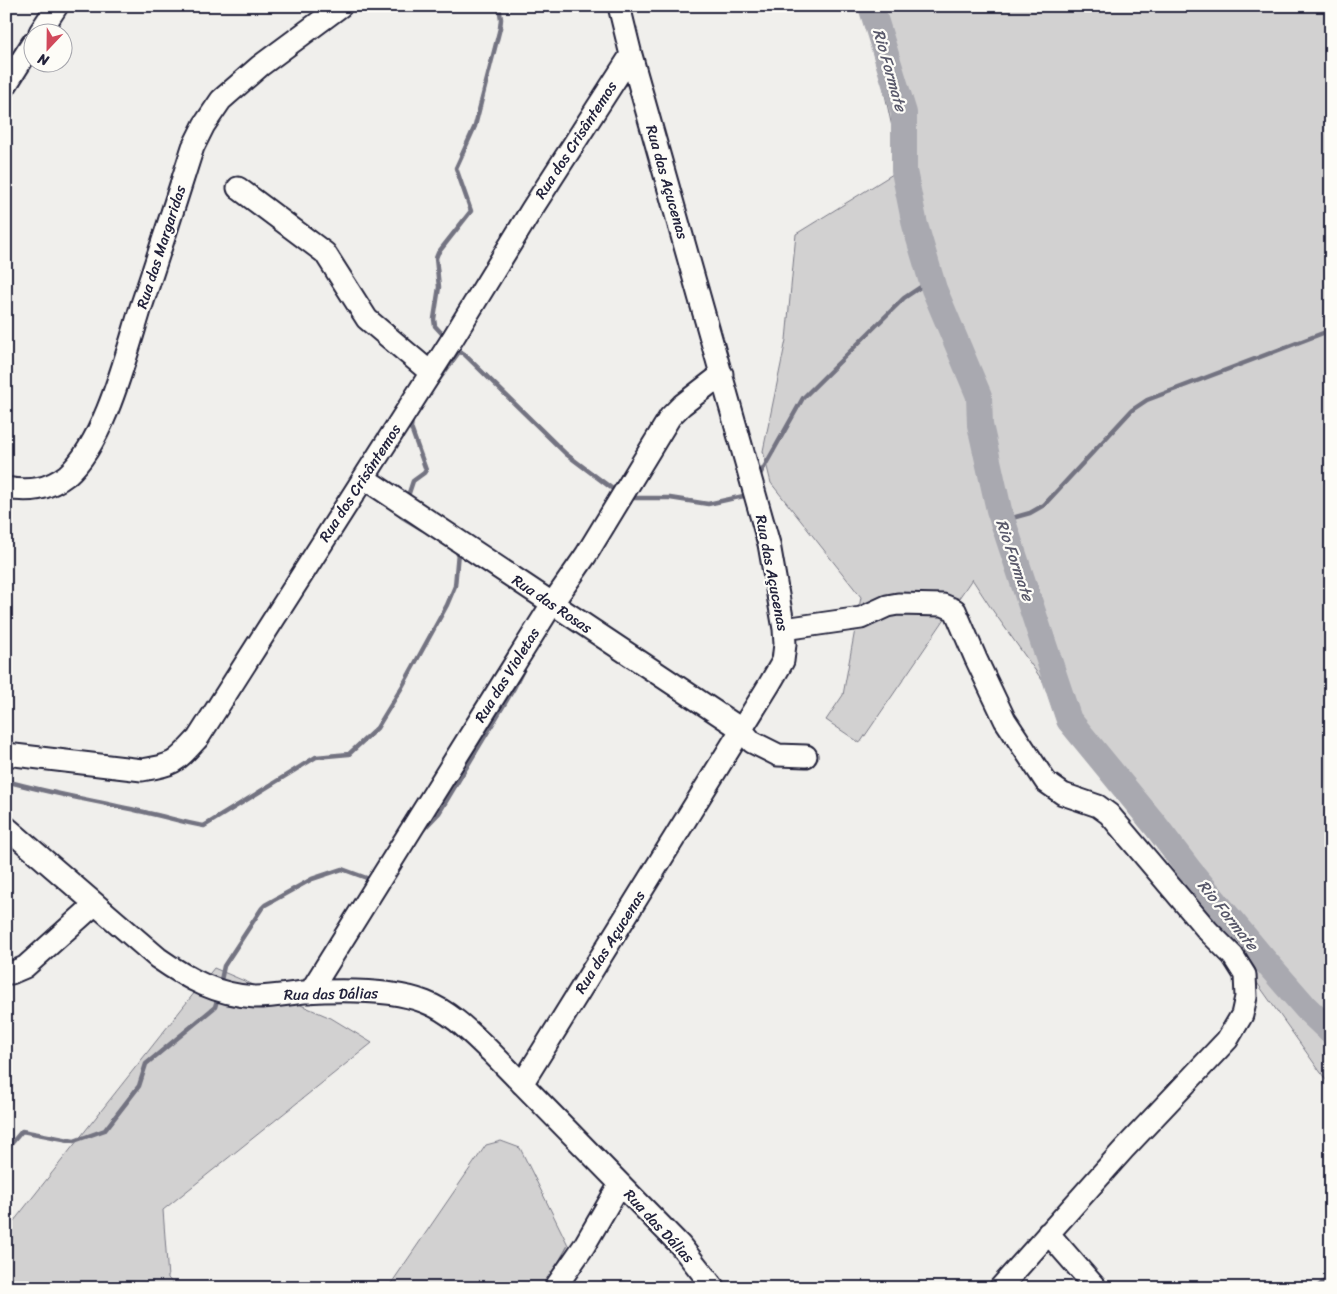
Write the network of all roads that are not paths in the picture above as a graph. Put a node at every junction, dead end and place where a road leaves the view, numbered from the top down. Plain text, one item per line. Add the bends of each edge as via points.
1 (57, 6) edge
2 (342, 6) edge
3 (619, 6) edge
4 (47, 22) edge
5 (631, 55) junction
6 (22, 60) edge
7 (6, 85) edge
8 (238, 188) dead end
9 (431, 373) junction
10 (722, 374) junction
11 (364, 478) junction
12 (6, 488) edge
13 (552, 604) junction
14 (784, 629) junction
15 (741, 729) junction
16 (6, 754) edge
17 (806, 756) dead end
18 (6, 827) edge
19 (94, 904) junction
20 (6, 972) edge
21 (310, 992) junction
22 (522, 1084) junction
23 (620, 1184) junction
24 (1048, 1233) junction
25 (554, 1288) edge
26 (714, 1288) edge
27 (1000, 1288) edge
28 (1096, 1288) edge

1 - 4 street
2 - 12 street, Rua das Margaridas via 260,66 220,100 192,147 100,429 86,453 67,474 50,486 35,490
3 - 5 street, Rua das Açucenas
5 - 9 street, Rua dos Crisântemos
5 - 10 street, Rua das Açucenas
6 - 7 street
8 - 9 street via 325,253 367,319
9 - 11 street, Rua dos Crisântemos
10 - 13 street, Rua das Violetas via 670,417 586,555
10 - 14 street, Rua das Açucenas via 770,544
11 - 13 street, Rua das Rosas
11 - 16 street, Rua dos Crisântemos via 198,738 178,761 142,770
13 - 15 street, Rua das Rosas
13 - 21 street, Rua das Violetas
14 - 15 street, Rua das Açucenas via 783,661
14 - 24 street via 861,618 898,604 943,605 956,610 1005,720 1046,782 1063,794 1098,806 1109,814 1233,956 1245,975 1246,997 1242,1014 1227,1040
15 - 17 street, Rua das Rosas via 752,742 778,755
15 - 22 street, Rua das Açucenas
18 - 19 street, Rua das Dálias
19 - 20 street via 25,967
19 - 21 street, Rua das Dálias via 158,958 183,976 209,987 255,997
21 - 22 street, Rua das Dálias via 372,992 424,1002 462,1025
22 - 23 street, Rua das Dálias
23 - 25 street via 584,1246
23 - 26 street, Rua das Dálias via 680,1246
24 - 27 street
24 - 28 street

